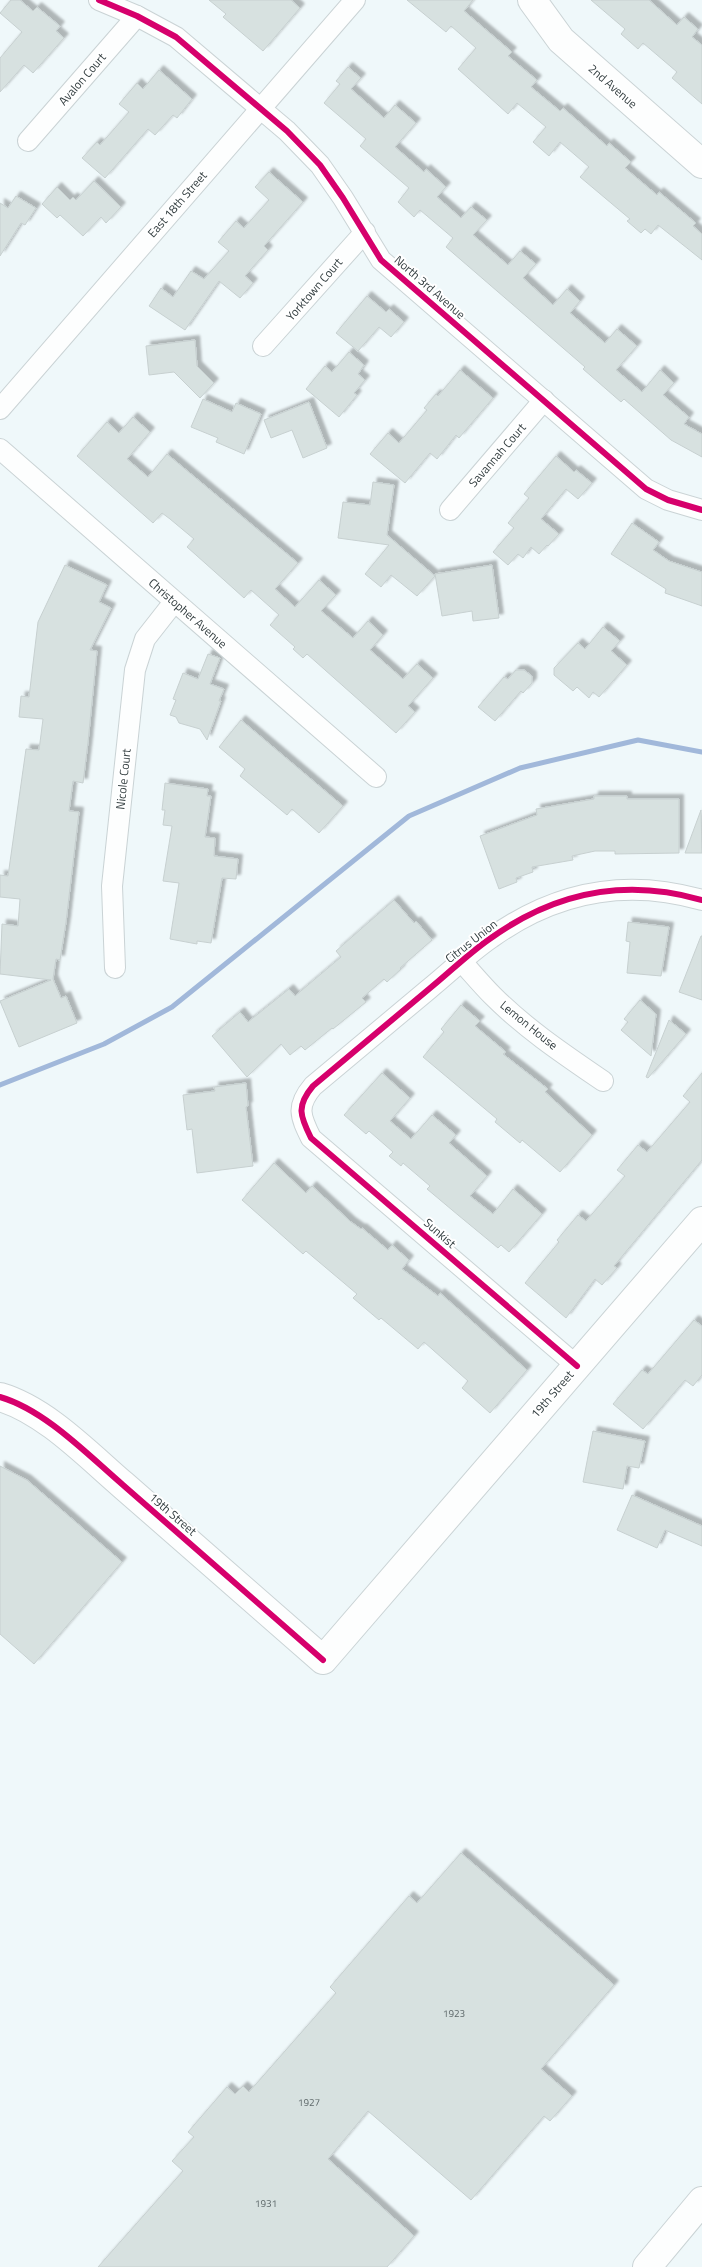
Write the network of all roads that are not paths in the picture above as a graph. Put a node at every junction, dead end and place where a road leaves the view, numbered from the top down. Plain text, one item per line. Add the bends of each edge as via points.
1 (99, 0) edge
2 (355, 0) edge
3 (532, 0) edge
4 (137, 16) junction
5 (260, 108) junction
6 (28, 141) dead end
7 (702, 164) edge
8 (364, 232) junction
9 (264, 346) dead end
10 (544, 400) junction
11 (0, 409) edge
12 (0, 449) edge
13 (450, 510) dead end
14 (702, 510) edge
15 (174, 602) junction
16 (376, 777) dead end
17 (702, 900) edge
18 (462, 962) junction
19 (116, 968) dead end
20 (603, 1081) dead end
21 (301, 1110) joint
22 (702, 1221) edge
23 (577, 1366) junction
24 (0, 1397) edge
25 (702, 2201) edge
26 (647, 2267) edge

1 - 4 street, North 3rd Avenue
2 - 5 street, East 18th Street
3 - 7 main road, 2nd Avenue via 561,40
4 - 5 street, North 3rd Avenue via 176,37
4 - 6 street, Avalon Court
5 - 8 street, North 3rd Avenue via 320,165
5 - 11 street, East 18th Street
8 - 9 street, Yorktown Court
8 - 10 street, North 3rd Avenue via 382,260
10 - 13 street, Savannah Court
10 - 14 street, North 3rd Avenue via 646,488 668,500
12 - 15 street, Christopher Avenue
15 - 16 street, Christopher Avenue
15 - 19 street, Nicole Court via 145,639 134,670 112,886
17 - 18 street, Citrus Union via 637,889 602,890 566,898 531,912 490,938
18 - 20 street, Lemon House via 493,996 520,1019
18 - 21 street, Citrus Union via 313,1086 303,1098
21 - 23 street, Sunkist via 311,1138
22 - 23 main road, 19th Street
23 - 24 main road, 19th Street via 323,1660 88,1455 44,1420
25 - 26 main road

